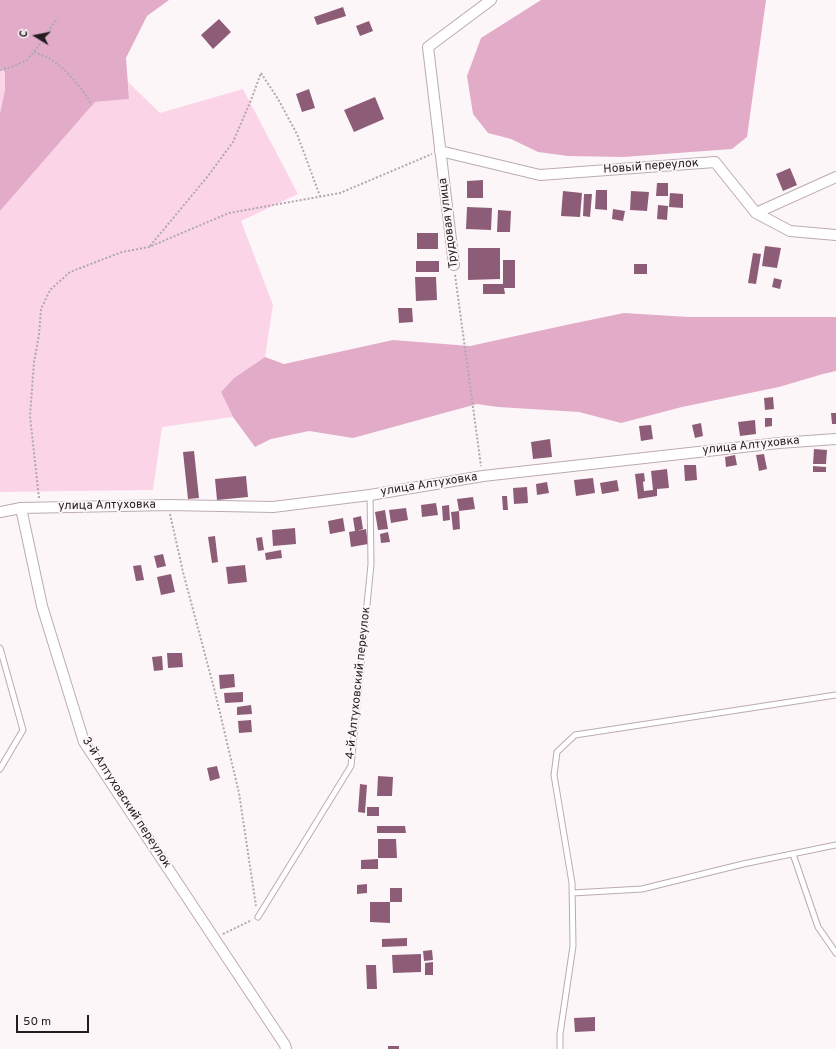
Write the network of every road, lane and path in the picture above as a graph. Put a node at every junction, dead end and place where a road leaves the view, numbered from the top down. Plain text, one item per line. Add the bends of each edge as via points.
1 (491, 0) edge
2 (57, 18) dead end
3 (34, 52) junction
4 (0, 70) edge
5 (92, 105) dead end
6 (440, 151) junction
7 (836, 177) edge
8 (320, 196) junction
9 (756, 213) junction
10 (836, 235) edge
11 (149, 246) junction
12 (454, 266) joint
13 (836, 439) edge
14 (483, 476) junction
15 (370, 495) junction
16 (168, 505) junction
17 (40, 507) junction
18 (21, 508) junction
19 (0, 512) edge
20 (0, 648) edge
21 (836, 695) edge
22 (0, 769) edge
23 (836, 845) edge
24 (793, 854) junction
25 (572, 893) junction
26 (258, 917) junction
27 (214, 938) junction
28 (836, 953) edge
29 (286, 1049) edge
30 (560, 1049) edge

1 - 6 street, Трудовая улица via 428,47
2 - 3 path
3 - 4 path via 27,60
3 - 5 path via 49,58 65,70
6 - 8 path via 340,193
6 - 9 street, Новый переулок via 540,175 714,162
6 - 12 street, Трудовая улица
7 - 9 street
8 - 11 path via 229,213
8 - 11 path via 297,134 261,73 233,142
9 - 10 street, Новый переулок via 790,231
11 - 17 path via 122,252 70,272 50,290 41,309 40,335 32,376 30,416
12 - 14 path, Трудовая улица
13 - 14 street, улица Алтуховка via 779,442
14 - 15 street, улица Алтуховка
15 - 16 street, улица Алтуховка via 274,507
15 - 26 lane, 4-й Алтуховский переулок via 371,564 351,766
16 - 17 street, улица Алтуховка
16 - 26 path via 182,572 240,793
17 - 18 street, улица Алтуховка
18 - 19 street, улица Алтуховка
18 - 27 street, 3-й Алтуховский переулок via 42,606 84,742
20 - 22 lane via 23,730
21 - 25 lane via 575,735 557,752 554,776
23 - 24 lane
24 - 25 lane via 642,889
24 - 28 lane via 818,927
25 - 30 lane via 573,946
26 - 27 path
27 - 29 street, 3-й Алтуховский переулок

